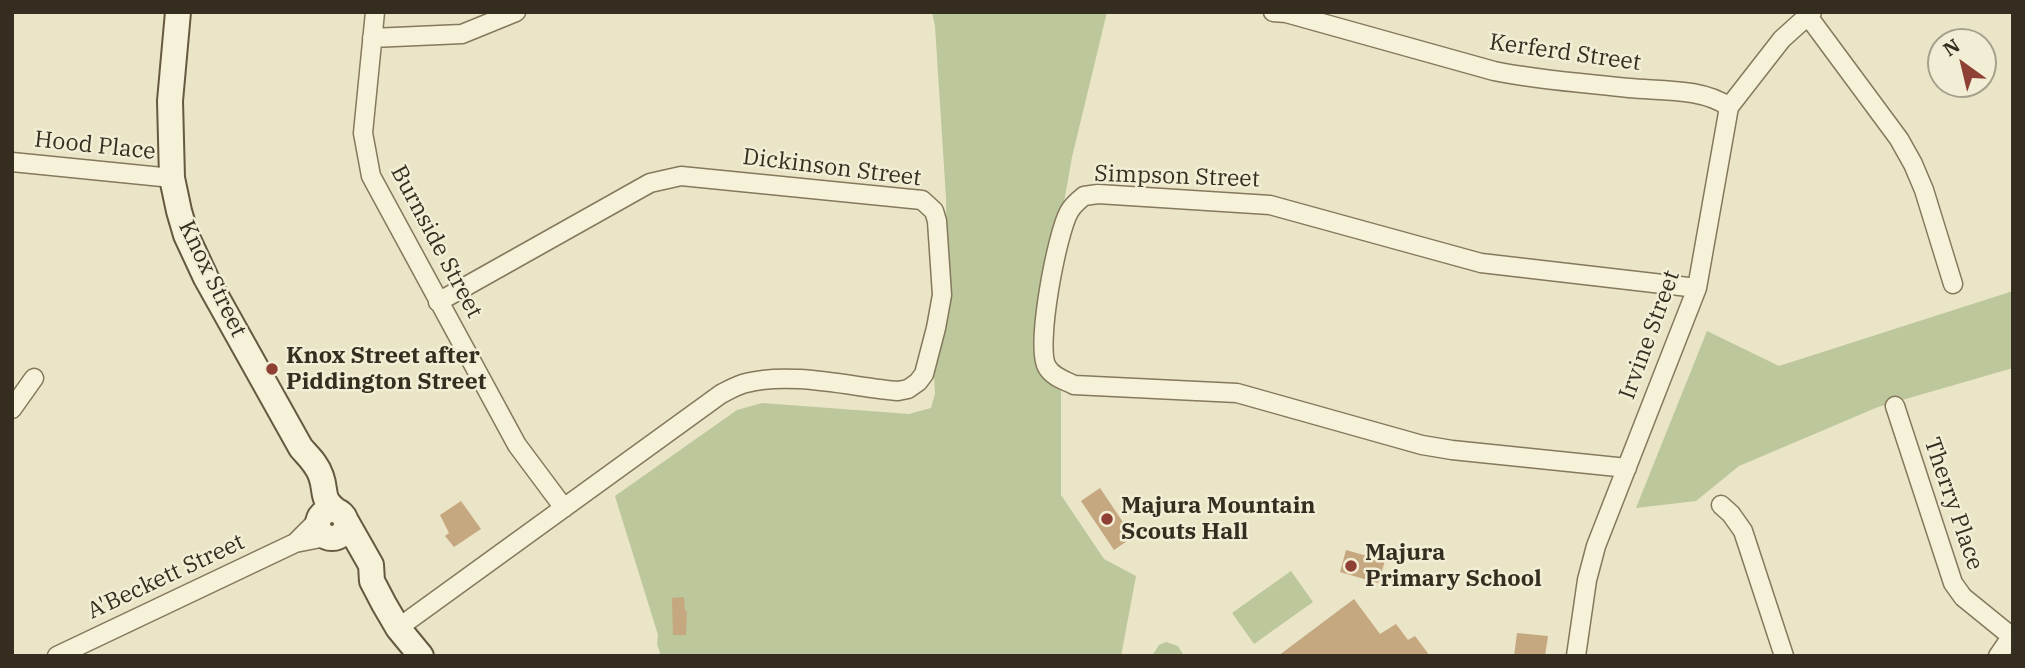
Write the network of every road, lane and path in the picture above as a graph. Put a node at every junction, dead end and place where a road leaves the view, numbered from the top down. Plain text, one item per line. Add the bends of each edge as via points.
1 (178, 12) edge
2 (374, 12) edge
3 (516, 12) edge
4 (1273, 12) edge
5 (1808, 13) edge
6 (372, 38) junction
7 (1729, 107) junction
8 (12, 162) edge
9 (172, 178) junction
10 (1953, 284) dead end
11 (1697, 288) junction
12 (438, 302) junction
13 (34, 378) dead end
14 (1895, 406) dead end
15 (12, 409) edge
16 (1627, 468) junction
17 (1721, 505) dead end
18 (564, 508) junction
19 (329, 524) junction
20 (398, 628) junction
21 (2012, 635) edge
22 (59, 655) edge
23 (421, 656) edge
24 (1576, 656) edge
25 (1783, 656) edge
26 (1998, 656) edge

1 - 9 street, Knox Street via 170,101
2 - 6 street, Burnside Street
3 - 6 street via 462,34
4 - 7 street, Kerferd Street via 1494,71 1692,94
5 - 7 street, Irvine Street via 1782,38
5 - 10 street via 1909,156
6 - 12 street, Burnside Street via 363,133 371,176
7 - 11 street, Irvine Street
8 - 9 street, Hood Place
9 - 19 street, Knox Street via 186,235 301,448 304,469
11 - 16 street, Irvine Street
11 - 16 street, Simpson Street via 1481,263 1270,205 1098,194 1084,195 1069,211 1050,284 1042,344 1048,369 1074,385 1237,393 1452,450
12 - 18 street, Burnside Street via 517,445
12 - 18 street, Dickinson Street via 650,183 681,176 898,196 922,200 934,211 942,295 924,374 918,382 898,391 805,380 744,383 721,394
13 - 15 street
14 - 21 street, Therry Place via 1953,583 1963,597
16 - 24 street, Irvine Street via 1591,562
17 - 25 street via 1743,531
18 - 20 street, Dickinson Street
19 - 20 street, Knox Street via 372,582
19 - 22 street, A'Beckett Street
20 - 23 street, Knox Street
21 - 26 street

